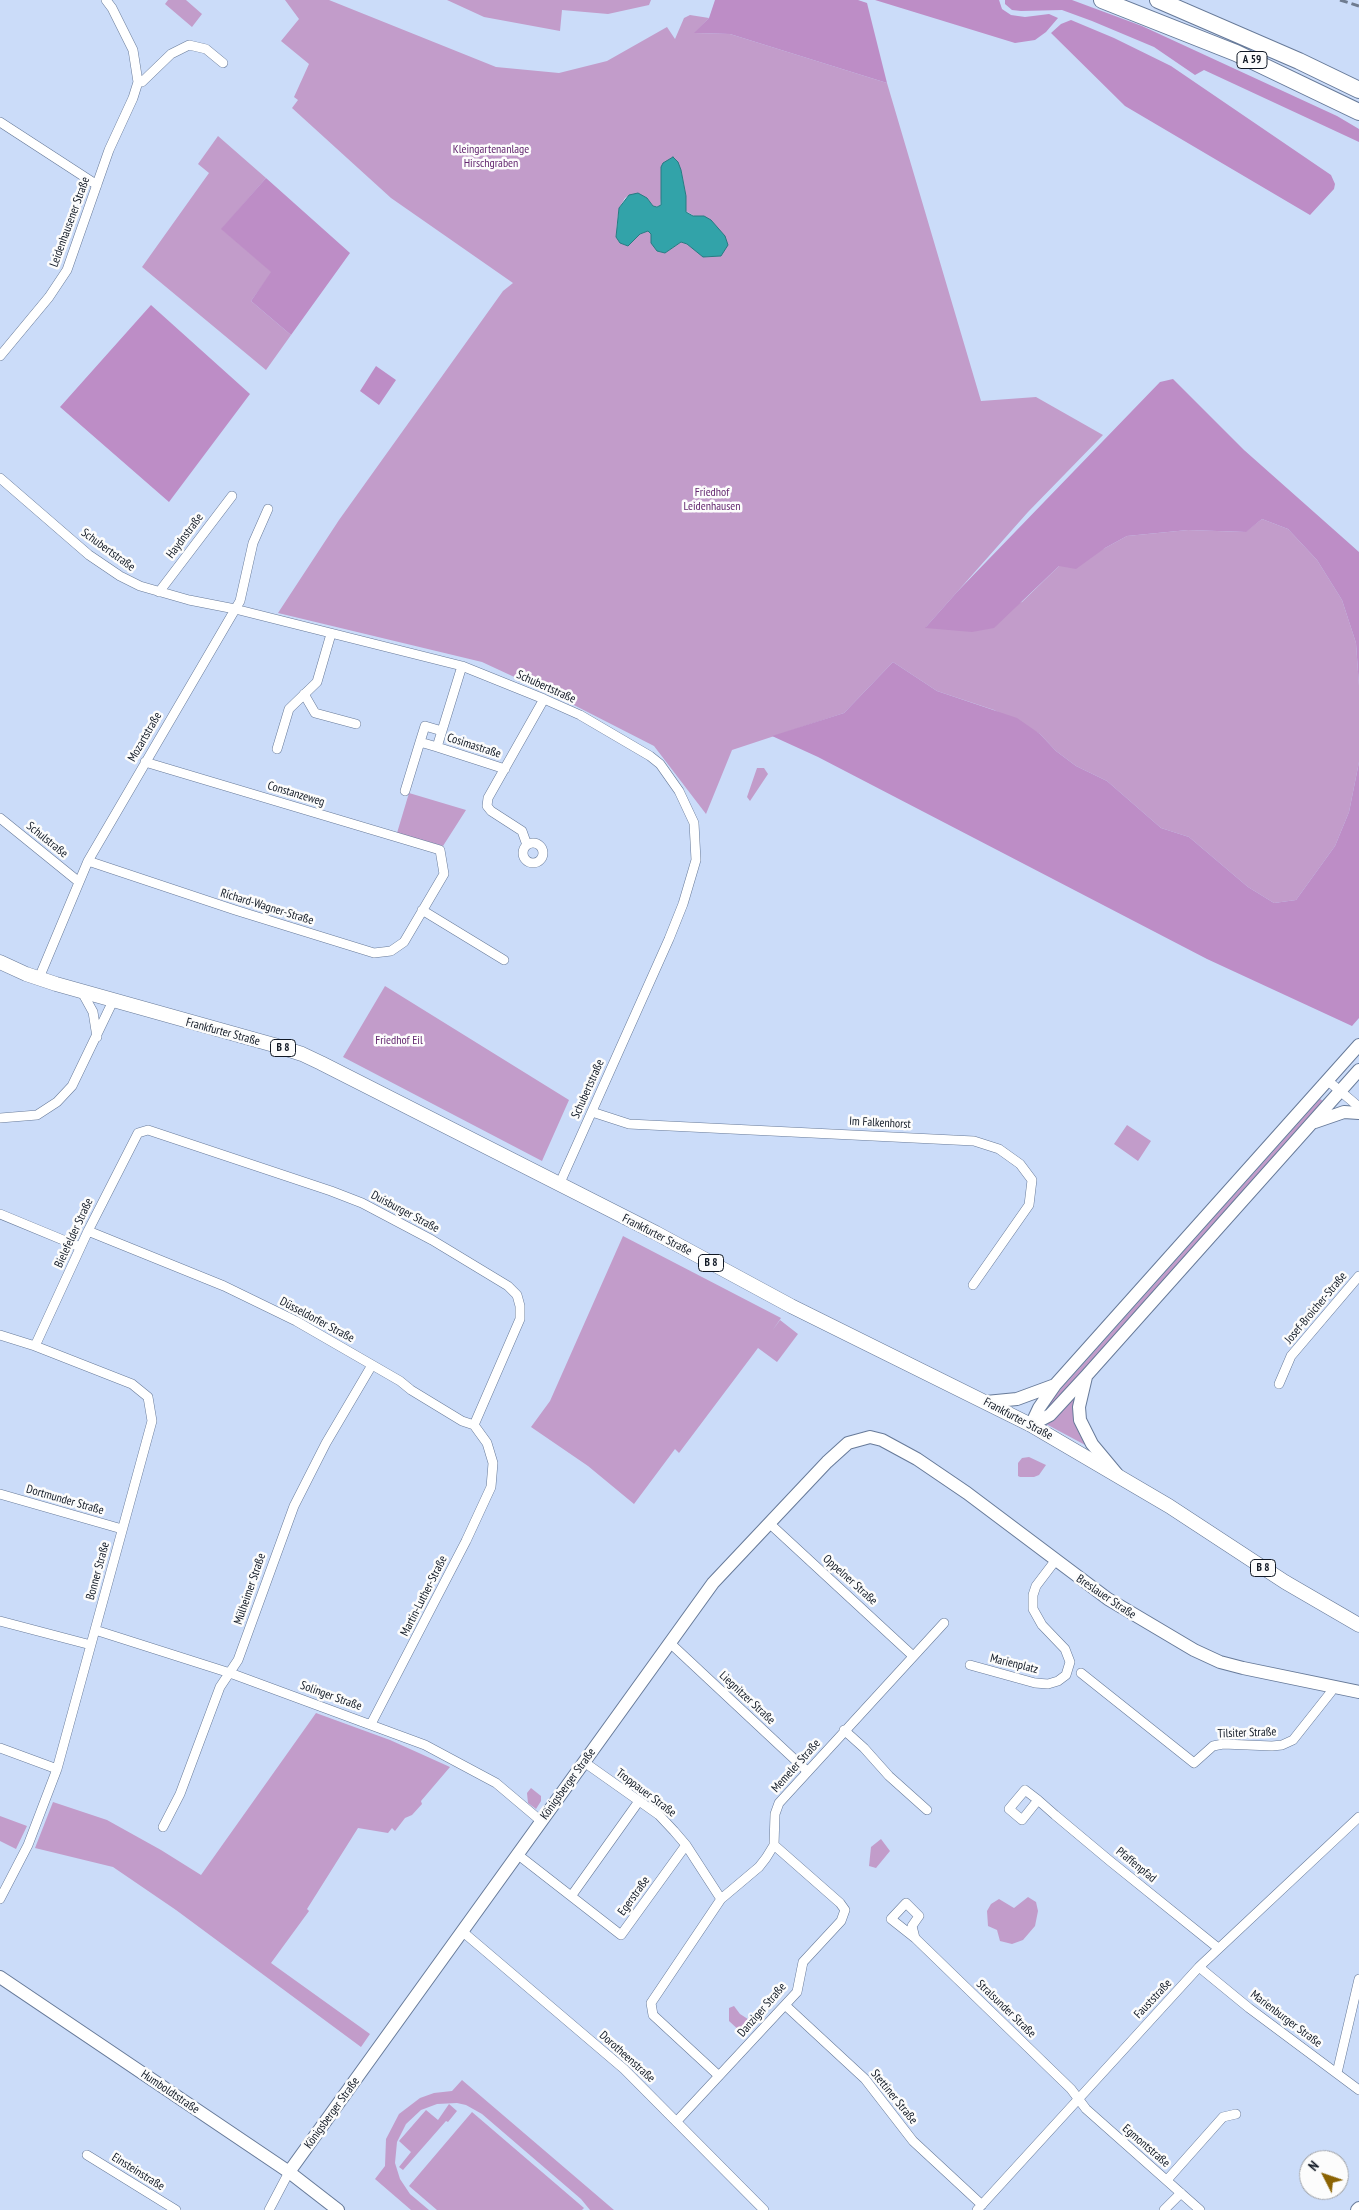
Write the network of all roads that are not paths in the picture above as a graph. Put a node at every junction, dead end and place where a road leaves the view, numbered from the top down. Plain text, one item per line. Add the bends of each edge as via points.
1 (106, 0) edge
2 (1102, 0) edge
3 (1158, 0) edge
4 (223, 63) dead end
5 (138, 82) junction
6 (1359, 90) edge
7 (1359, 112) edge
8 (0, 122) edge
9 (97, 185) junction
10 (0, 356) edge
11 (0, 478) edge
12 (232, 496) dead end
13 (268, 509) dead end
14 (159, 592) junction
15 (235, 609) junction
16 (331, 634) junction
17 (462, 666) junction
18 (304, 694) junction
19 (544, 698) junction
20 (356, 724) dead end
21 (442, 731) junction
22 (420, 742) junction
23 (437, 747) junction
24 (277, 749) dead end
25 (145, 762) junction
26 (505, 769) junction
27 (405, 791) dead end
28 (0, 818) edge
29 (527, 845) dead end
30 (440, 850) joint
31 (88, 861) junction
32 (79, 882) junction
33 (422, 910) junction
34 (504, 960) dead end
35 (0, 962) edge
36 (39, 978) junction
37 (82, 991) junction
38 (113, 1002) junction
39 (97, 1038) junction
40 (1359, 1045) edge
41 (1359, 1070) edge
42 (1327, 1080) junction
43 (1340, 1091) junction
44 (1359, 1107) edge
45 (592, 1112) junction
46 (1359, 1113) edge
47 (0, 1118) edge
48 (1310, 1124) junction
49 (138, 1132) joint
50 (559, 1185) junction
51 (0, 1214) edge
52 (88, 1231) junction
53 (80, 1247) junction
54 (1359, 1276) edge
55 (973, 1285) dead end
56 (0, 1335) edge
57 (35, 1346) junction
58 (372, 1365) junction
59 (1087, 1375) junction
60 (1279, 1384) dead end
61 (1055, 1385) junction
62 (986, 1402) junction
63 (1031, 1425) junction
64 (474, 1426) junction
65 (882, 1440) joint
66 (492, 1476) joint
67 (1119, 1476) junction
68 (0, 1494) edge
69 (769, 1523) junction
70 (122, 1529) junction
71 (1055, 1561) junction
72 (0, 1621) edge
73 (944, 1623) dead end
74 (1359, 1625) edge
75 (95, 1630) junction
76 (670, 1643) junction
77 (91, 1645) junction
78 (913, 1656) junction
79 (970, 1665) dead end
80 (230, 1673) junction
81 (1081, 1673) dead end
82 (1332, 1686) junction
83 (1359, 1692) edge
84 (371, 1724) junction
85 (844, 1730) junction
86 (0, 1748) edge
87 (584, 1762) junction
88 (57, 1769) junction
89 (808, 1771) junction
90 (1038, 1800) dead end
91 (639, 1801) junction
92 (927, 1810) dead end
93 (1359, 1817) edge
94 (541, 1821) junction
95 (163, 1827) dead end
96 (774, 1844) junction
97 (686, 1845) junction
98 (517, 1854) junction
99 (572, 1895) junction
100 (0, 1899) edge
101 (721, 1899) junction
102 (463, 1932) junction
103 (916, 1938) dead end
104 (1218, 1948) junction
105 (1199, 1967) junction
106 (0, 1977) edge
107 (1359, 1979) edge
108 (785, 2005) junction
109 (1337, 2073) junction
110 (720, 2076) junction
111 (1359, 2090) edge
112 (1078, 2099) junction
113 (1236, 2114) dead end
114 (677, 2121) junction
115 (87, 2155) dead end
116 (289, 2172) junction
117 (1166, 2180) junction
118 (1181, 2193) junction
119 (980, 2207) edge
120 (176, 2210) edge
121 (269, 2210) edge
122 (338, 2210) edge
123 (764, 2210) edge
124 (1164, 2210) edge
125 (1200, 2210) edge

1 - 5 street, Leidenhausener Straße via 133,50
2 - 7 highway, A 59 via 1236,52
3 - 6 highway, A 59
4 - 5 street via 206,49 189,44 171,54 142,82
5 - 9 street, Leidenhausener Straße
8 - 9 street
9 - 10 street, Leidenhausener Straße via 67,270
11 - 14 street, Schubertstraße via 90,555 124,579
12 - 14 street, Haydnstraße
13 - 15 street, Mozartstraße via 253,543 240,601
14 - 15 street, Schubertstraße
15 - 16 street, Schubertstraße
15 - 25 street, Mozartstraße
16 - 17 street, Schubertstraße
16 - 18 street via 317,682
17 - 19 street, Schubertstraße
17 - 21 street, Cosimastraße
18 - 20 street via 315,712
18 - 24 street via 288,709
19 - 26 street
19 - 45 street, Schubertstraße via 580,715 655,760 679,791 694,823 696,860 683,904
21 - 22 street, Cosimastraße via 425,726
21 - 23 street, Cosimastraße
22 - 23 street, Cosimastraße
22 - 27 street, Cosimastraße
23 - 26 street, Cosimastraße
25 - 30 street, Constanzeweg
25 - 31 street, Mozartstraße
26 - 29 street via 488,798 487,806 522,831
28 - 32 street, Schulstraße
30 - 33 street, Richard-Wagner-Straße via 444,874
31 - 32 street, Mozartstraße
31 - 33 street, Richard-Wagner-Straße via 374,953 399,947
32 - 36 street, Mozartstraße
33 - 34 street
35 - 36 main road, Frankfurter Straße / B 8
36 - 37 main road, Frankfurter Straße / B 8
37 - 38 main road, Frankfurter Straße / B 8
37 - 39 street via 93,1012
38 - 39 street
38 - 50 main road, Frankfurter Straße / B 8 via 302,1054
39 - 47 street via 72,1086 56,1104 37,1115
40 - 42 street
41 - 43 street
42 - 43 street
42 - 61 street
43 - 44 street
43 - 48 street
45 - 50 street, Schubertstraße
45 - 55 street, Im Falkenhorst via 629,1124 974,1141 1000,1149 1020,1164 1032,1180 1029,1205
46 - 48 street via 1338,1113
48 - 59 street
49 - 52 street, Bielefelder Straße
49 - 64 street, Duisburger Straße via 148,1130 331,1190 432,1240 508,1286 517,1295 520,1319
50 - 62 main road, Frankfurter Straße / B 8 via 791,1306
51 - 53 street
52 - 53 street, Bielefelder Straße
52 - 58 street, Düsseldorfer Straße via 224,1286 296,1321
53 - 57 street, Bielefelder Straße
54 - 60 street, Josef-Broicher-Straße via 1291,1356
56 - 57 street, Bonner Straße
57 - 70 street, Bonner Straße via 132,1384 148,1397 152,1421
58 - 64 street, Düsseldorfer Straße
58 - 80 street, Mülheimer Straße via 294,1506 238,1660
59 - 63 street via 1050,1415
59 - 67 street via 1079,1407 1080,1420 1092,1444
61 - 62 street via 1017,1398
61 - 63 street
62 - 63 main road, Frankfurter Straße / B 8
63 - 67 main road, Frankfurter Straße / B 8
64 - 66 street, Düsseldorfer Straße via 487,1443 493,1463
65 - 69 street, Königsberger Straße via 858,1439 838,1450
65 - 71 street, Breslauer Straße via 967,1493
66 - 84 street, Martin-Luther-Straße via 491,1486 469,1536
67 - 74 main road, Frankfurter Straße / B 8
68 - 70 street, Dortmunder Straße
69 - 76 street, Königsberger Straße via 713,1583
69 - 78 street, Oppelner Straße
70 - 75 street, Bonner Straße
71 - 79 street, Marienplatz via 1036,1586 1032,1595 1033,1609 1042,1625 1065,1649 1070,1662 1066,1675 1053,1682 1034,1683
71 - 82 street, Breslauer Straße via 1108,1599 1220,1662
72 - 77 street
73 - 78 street, Memeler Straße
75 - 77 street, Bonner Straße
75 - 80 street, Solinger Straße
76 - 87 street, Königsberger Straße
76 - 89 street, Liegnitzer Straße
77 - 88 street, Bonner Straße
78 - 85 street, Memeler Straße
80 - 84 street, Solinger Straße
80 - 95 street, Mülheimer Straße via 220,1687 180,1794
81 - 82 street, Tilsiter Straße via 1194,1763 1213,1746 1272,1746 1293,1740 1331,1692
82 - 83 street, Breslauer Straße
84 - 94 street, Solinger Straße via 425,1746 496,1783
85 - 89 street, Memeler Straße
85 - 92 street
86 - 88 street
87 - 91 street, Troppauer Straße
87 - 94 street, Königsberger Straße
88 - 100 street, Bonner Straße via 28,1845
89 - 96 street, Memeler Straße via 780,1802 775,1814
90 - 104 street, Pfaffenpfad
91 - 97 street, Troppauer Straße via 658,1815
91 - 99 street
93 - 104 street, Fauststraße
94 - 98 street, Königsberger Straße
96 - 101 street via 760,1866
96 - 108 street, Danziger Straße via 844,1910 841,1920 803,1962 797,1992
97 - 99 street, Egerstraße via 621,1935
97 - 101 street, Troppauer Straße
98 - 99 street, Egerstraße
98 - 102 street, Königsberger Straße
101 - 110 street via 651,2003 653,2015
102 - 114 street, Dorotheenstraße via 624,2069
102 - 116 street, Königsberger Straße
103 - 112 street, Stralsunder Straße
104 - 105 street, Fauststraße
105 - 109 street, Marienburger Straße
105 - 112 street, Fauststraße
106 - 116 street, Humboldtstraße
107 - 109 street
108 - 110 street, Danziger Straße
108 - 119 street, Stettiner Straße via 865,2079 913,2141
109 - 111 street, Marienburger Straße
110 - 114 street, Danziger Straße
112 - 117 street, Egmontstraße
112 - 119 street, Fauststraße
113 - 117 street via 1223,2117
114 - 123 street, Dorotheenstraße
115 - 120 street, Einsteinstraße
116 - 121 street
116 - 122 street, Humboldtstraße
117 - 118 street, Egmontstraße
118 - 124 street
118 - 125 street, Egmontstraße

